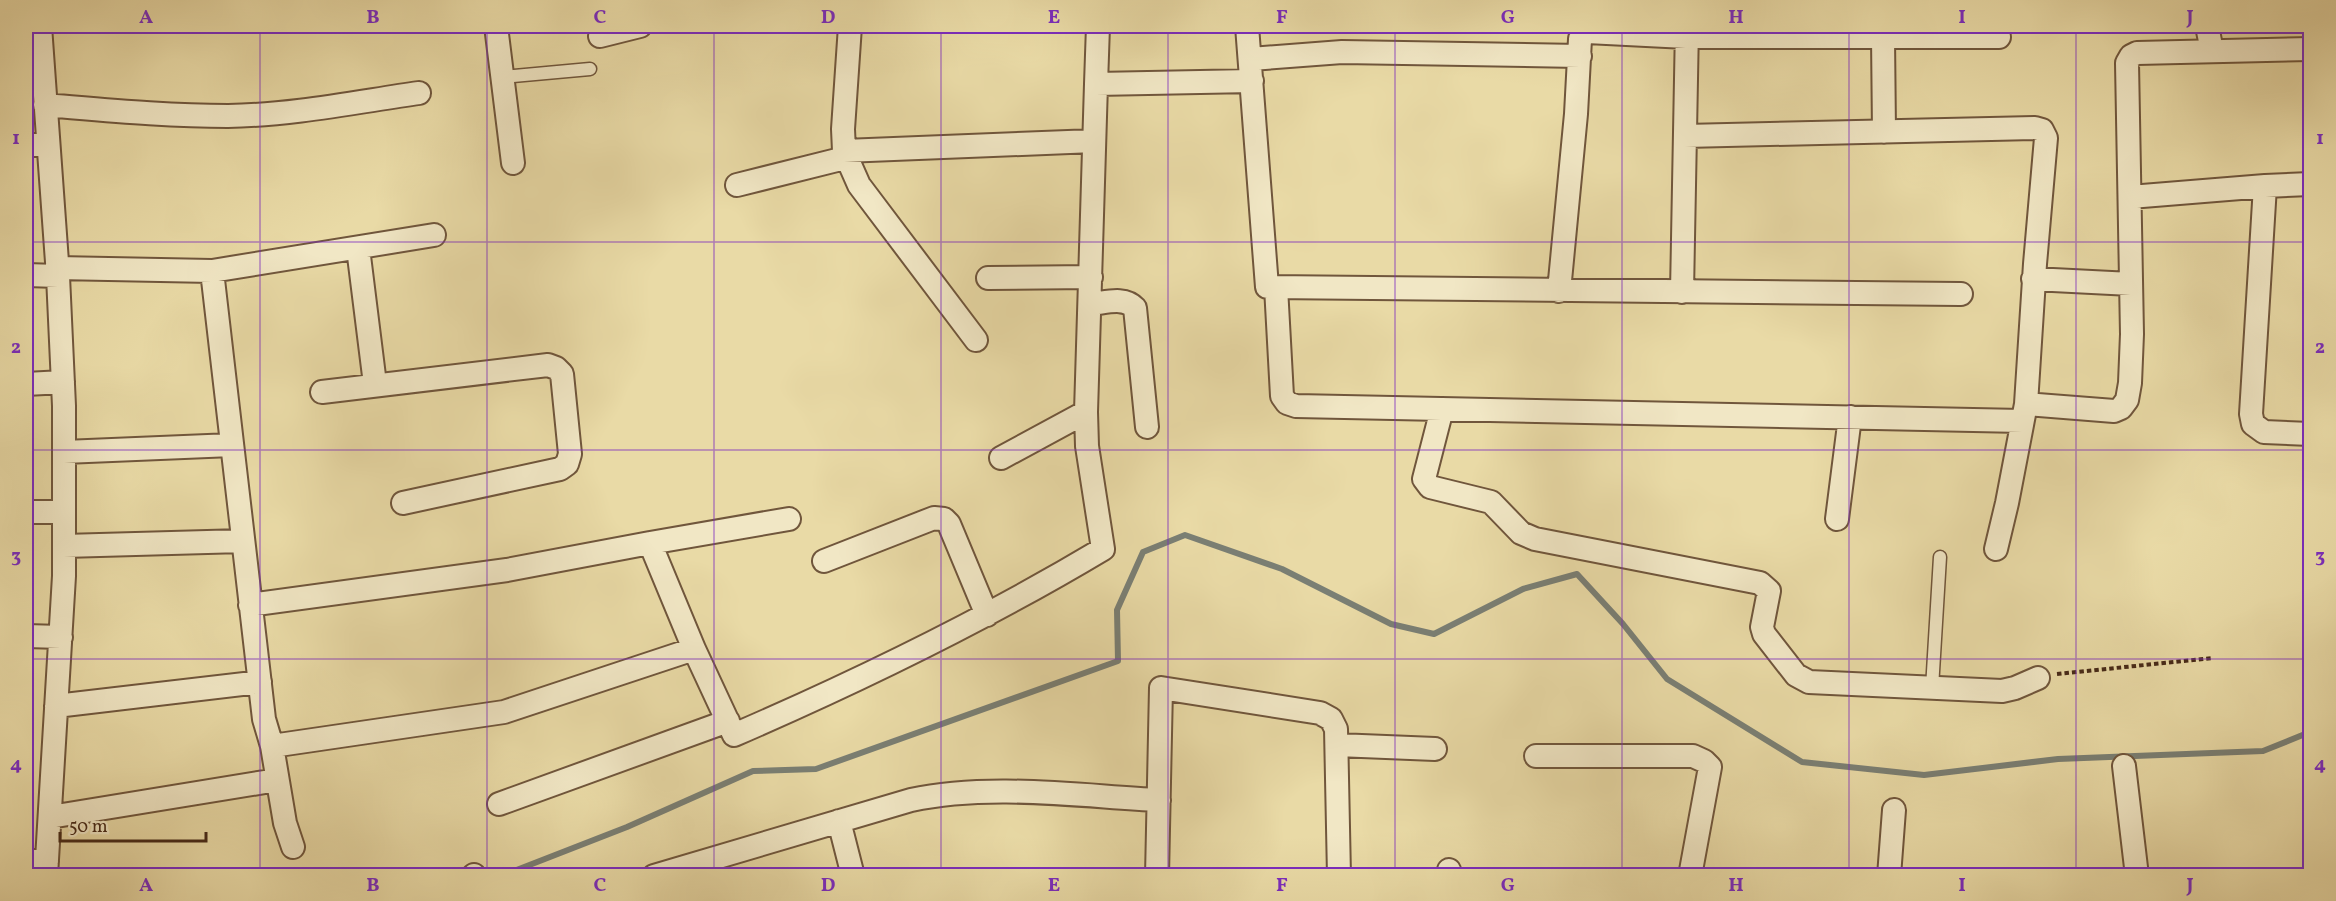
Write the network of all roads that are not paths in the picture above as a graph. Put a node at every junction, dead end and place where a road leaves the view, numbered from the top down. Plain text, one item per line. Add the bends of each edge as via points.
1 (496, 26) edge
2 (640, 26) edge
3 (850, 26) edge
4 (1098, 26) edge
5 (1247, 26) edge
6 (2207, 26) edge
7 (1687, 31) edge
8 (36, 33) edge
9 (600, 36) dead end
10 (1882, 37) junction
11 (1999, 37) dead end
12 (2310, 49) edge
13 (2212, 51) junction
14 (1580, 56) junction
15 (1251, 59) junction
16 (590, 69) dead end
17 (502, 77) junction
18 (1252, 81) junction
19 (1096, 84) junction
20 (419, 93) dead end
21 (45, 105) junction
22 (1884, 132) junction
23 (1685, 136) junction
24 (1094, 141) junction
25 (37, 145) edge
26 (844, 155) junction
27 (513, 163) dead end
28 (2310, 184) edge
29 (737, 185) dead end
30 (2265, 186) junction
31 (2130, 197) junction
32 (434, 235) dead end
33 (358, 248) junction
34 (212, 271) junction
35 (57, 272) junction
36 (26, 275) edge
37 (1091, 277) junction
38 (988, 278) dead end
39 (2033, 279) junction
40 (2131, 284) junction
41 (1276, 287) junction
42 (1558, 291) junction
43 (1682, 292) junction
44 (1960, 294) dead end
45 (1090, 304) junction
46 (976, 340) dead end
47 (63, 382) junction
48 (26, 384) edge
49 (375, 384) junction
50 (322, 392) dead end
51 (1442, 409) junction
52 (1086, 412) junction
53 (2024, 413) junction
54 (1850, 417) junction
55 (1147, 427) dead end
56 (2310, 434) edge
57 (232, 445) junction
58 (64, 452) junction
59 (1001, 458) dead end
60 (403, 503) dead end
61 (26, 512) edge
62 (64, 512) junction
63 (789, 519) dead end
64 (1837, 519) dead end
65 (243, 541) junction
66 (650, 543) junction
67 (64, 546) junction
68 (1996, 549) dead end
69 (1940, 557) dead end
70 (824, 561) dead end
71 (250, 605) junction
72 (987, 615) junction
73 (26, 636) edge
74 (60, 637) junction
75 (694, 649) junction
76 (2038, 678) road end
77 (260, 682) junction
78 (1932, 688) junction
79 (56, 706) junction
80 (728, 721) junction
81 (1337, 745) junction
82 (272, 746) junction
83 (1435, 749) dead end
84 (1536, 756) dead end
85 (2124, 766) dead end
86 (278, 780) junction
87 (1159, 800) junction
88 (499, 804) dead end
89 (1894, 810) dead end
90 (50, 817) junction
91 (839, 821) junction
92 (293, 847) dead end
93 (39, 866) edge
94 (654, 876) edge
95 (853, 876) edge
96 (1157, 876) edge
97 (1339, 876) edge
98 (1690, 876) edge
99 (1889, 876) edge
100 (2137, 876) edge

1 - 17 street
2 - 9 street
3 - 26 street
4 - 19 street
5 - 15 street
6 - 13 street
7 - 10 street
7 - 14 street via 1587,32 1581,39
7 - 23 street
8 - 21 street
10 - 11 street
10 - 22 street
12 - 13 street
13 - 31 street via 2137,53 2127,63
14 - 15 street via 1342,52
14 - 42 street
15 - 18 street
16 - 17 lane
17 - 27 street
18 - 19 street
18 - 41 street via 1267,287
19 - 24 street
20 - 21 street via 289,112 229,116
21 - 25 street
22 - 23 street
22 - 39 street via 2042,130 2046,138
23 - 43 street
24 - 26 street
24 - 37 street
25 - 35 street
26 - 29 street
26 - 46 street via 859,185
28 - 30 street
30 - 31 street
30 - 56 street via 2251,414 2253,424 2264,432
31 - 40 street
32 - 33 street
33 - 34 street
33 - 49 street
34 - 35 street
34 - 57 street
35 - 36 street
35 - 47 street
37 - 38 street
37 - 45 street
39 - 40 street
39 - 53 street
40 - 53 street via 2130,383 2121,408
41 - 42 street
41 - 51 street via 1282,396 1287,403
42 - 43 street
43 - 44 street
45 - 52 street
45 - 55 street via 1124,301 1135,308
47 - 48 street
47 - 58 street
49 - 50 street
49 - 60 street via 548,365 562,374 570,454 567,464 560,469
51 - 54 street
51 - 78 street via 1424,479 1430,488 1491,502 1521,532 1535,539 1760,583 1769,591 1764,634 1803,680
52 - 59 street
52 - 72 street via 1087,446 1103,549
53 - 54 street
53 - 68 street
54 - 64 street
57 - 58 street
57 - 65 street
58 - 62 street
61 - 62 street
62 - 67 street
63 - 66 street
65 - 67 street
65 - 71 street
66 - 71 street via 507,570
66 - 75 street
67 - 74 street
69 - 78 lane
70 - 72 street via 934,519 944,519
71 - 77 street
72 - 80 street via 831,693 734,735
73 - 74 street
74 - 79 street
75 - 80 street
75 - 82 street via 504,712
76 - 78 street via 2002,691
77 - 79 street
77 - 82 street
79 - 90 street
80 - 88 street
81 - 83 street
81 - 87 street via 1331,719 1320,712 1161,688
81 - 97 street
82 - 86 street
84 - 98 street via 1693,756 1704,761 1710,768
85 - 100 street
86 - 90 street
86 - 92 street
87 - 91 street via 957,792 911,800
87 - 96 street
89 - 99 street
90 - 93 street
91 - 94 street
91 - 95 street

